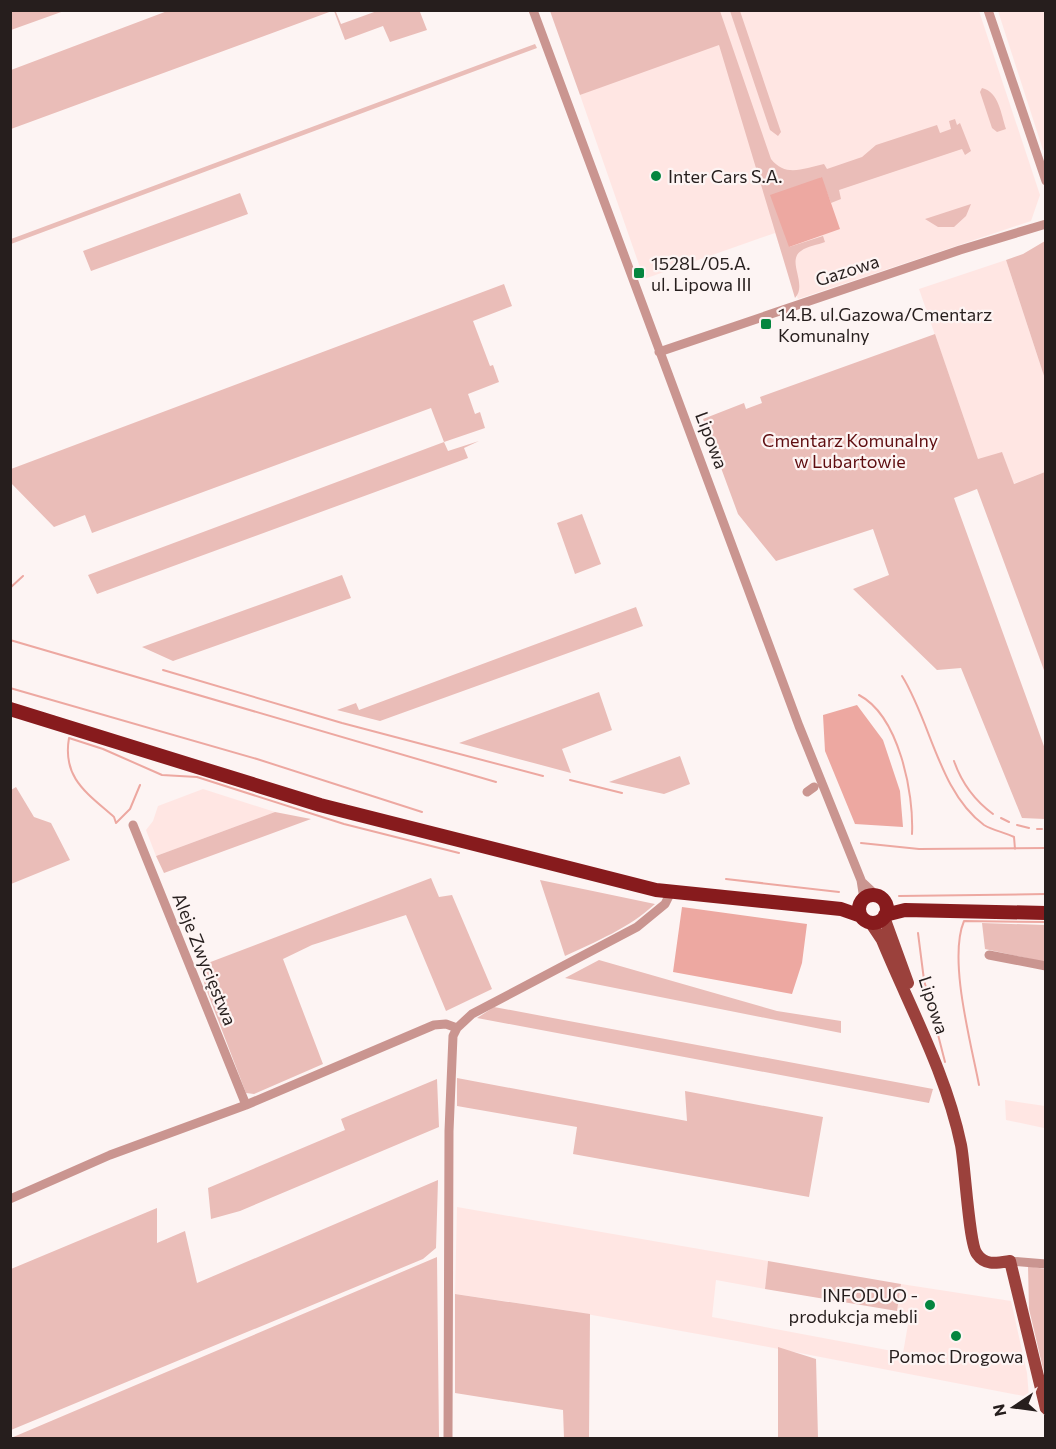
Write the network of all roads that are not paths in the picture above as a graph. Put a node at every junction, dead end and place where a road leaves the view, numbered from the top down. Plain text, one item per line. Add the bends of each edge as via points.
1 (533, 10) edge
2 (988, 10) edge
3 (1046, 181) edge
4 (1046, 224) edge
5 (659, 352) junction
6 (10, 709) edge
7 (133, 825) dead end
8 (671, 892) junction
9 (873, 909) junction
10 (1046, 913) edge
11 (988, 955) dead end
12 (1046, 966) edge
13 (457, 1028) junction
14 (246, 1106) junction
15 (10, 1199) edge
16 (1010, 1261) junction
17 (1046, 1264) edge
18 (1046, 1409) edge
19 (448, 1438) edge

1 - 5 street, Lipowa
2 - 3 street
4 - 5 street, Gazowa
5 - 9 street, Lipowa
6 - 8 highway via 320,805
7 - 14 street, Aleje Zwycięstwa
8 - 9 highway
8 - 13 street via 665,904 637,927 522,985 472,1014
9 - 10 highway
9 - 16 main road, Lipowa via 882,940 941,1076 957,1126 973,1248 983,1261
11 - 12 street
13 - 14 street via 434,1025
13 - 19 street via 450,1051
14 - 15 street via 110,1155
16 - 17 street
16 - 18 main road

